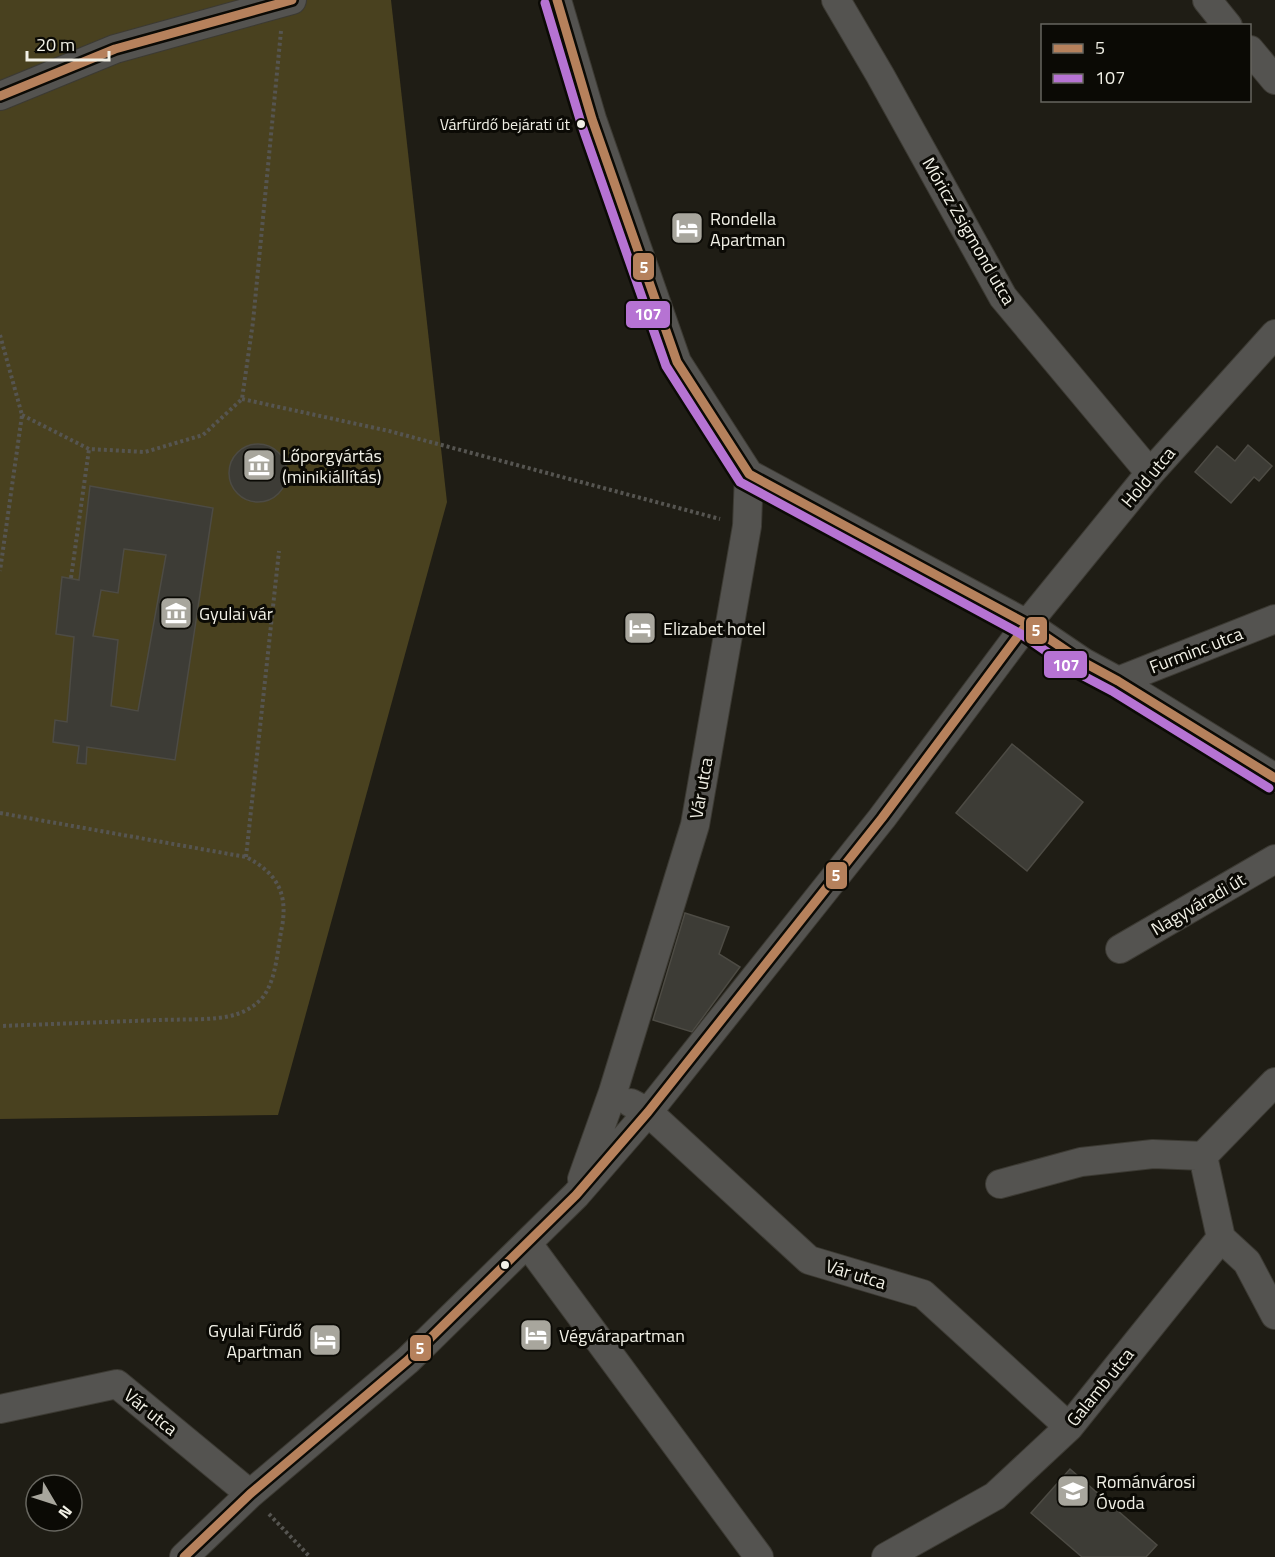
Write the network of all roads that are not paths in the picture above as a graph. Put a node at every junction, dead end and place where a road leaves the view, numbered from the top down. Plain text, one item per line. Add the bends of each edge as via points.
1 (557, 0) edge
2 (836, 0) edge
3 (1207, 0) edge
4 (288, 1) edge
5 (1226, 24) edge
6 (1251, 51) edge
7 (1275, 80) edge
8 (0, 96) edge
9 (1275, 334) edge
10 (1150, 473) junction
11 (749, 474) junction
12 (1275, 620) edge
13 (1027, 624) junction
14 (1118, 681) junction
15 (1275, 778) edge
16 (1275, 859) edge
17 (1120, 949) dead end
18 (1275, 1082) edge
19 (613, 1092) junction
20 (648, 1112) junction
21 (1203, 1156) junction
22 (1000, 1184) dead end
23 (576, 1195) junction
24 (1221, 1238) junction
25 (528, 1244) junction
26 (1275, 1315) edge
27 (0, 1409) edge
28 (1069, 1427) junction
29 (250, 1494) junction
30 (184, 1557) edge
31 (759, 1557) edge
32 (886, 1557) edge

1 - 11 street via 592,119 677,362
2 - 10 street, Móricz Zsigmond utca via 1003,297
3 - 5 street
4 - 8 street via 115,49
6 - 7 street
9 - 10 street, Hold utca
10 - 13 street, Hold utca
11 - 13 street
11 - 19 street, Vár utca via 747,526 695,825
12 - 14 street, Furminc utca
13 - 14 street
13 - 20 street, Hold utca via 882,818
14 - 15 street
16 - 17 street, Nagyváradi út
18 - 21 street
19 - 20 street, Vár utca
19 - 23 street, Vár utca
20 - 23 street, Vár utca
20 - 28 street, Vár utca via 809,1260 923,1294
21 - 22 street via 1153,1154 1081,1162
21 - 24 street
23 - 25 street, Vár utca
24 - 26 street via 1247,1262
24 - 28 street, Galamb utca
25 - 29 street, Vár utca via 408,1360
25 - 31 street
27 - 29 street, Vár utca via 117,1384
28 - 32 street, Galamb utca via 995,1496
29 - 30 street, Vár utca

